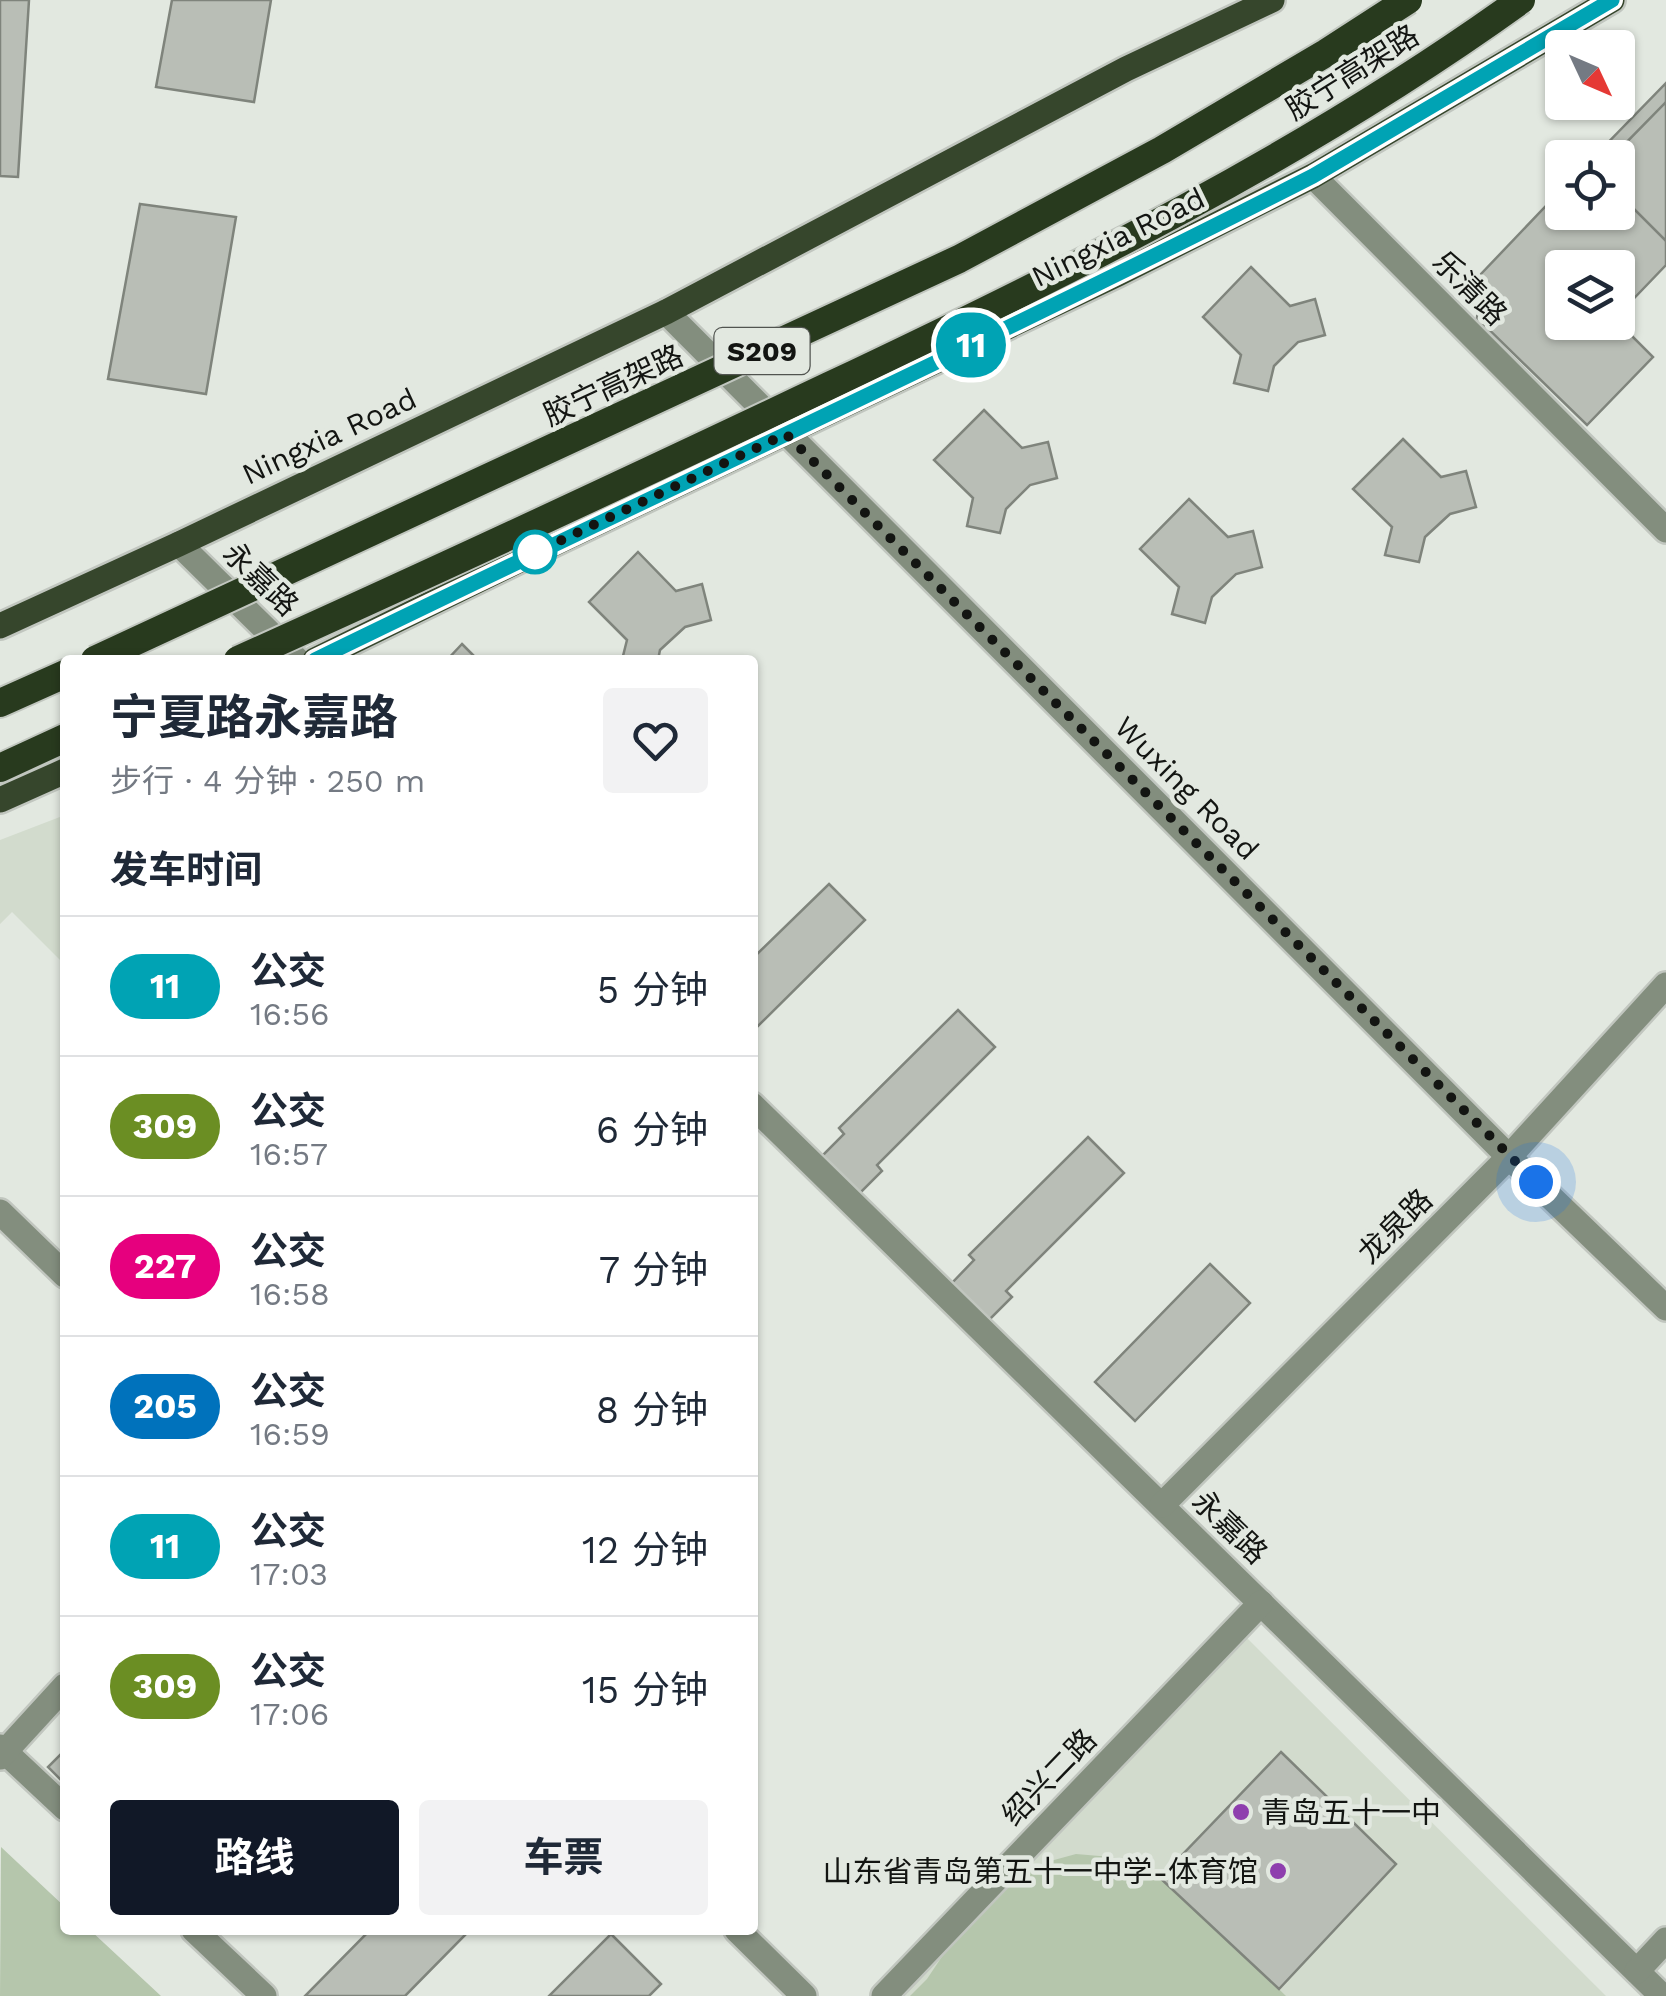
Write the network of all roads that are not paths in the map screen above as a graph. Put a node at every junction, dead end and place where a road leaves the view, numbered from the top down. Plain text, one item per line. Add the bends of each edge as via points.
1 (1272, 0) edge
2 (1408, 0) edge
3 (1522, 0) edge
4 (1612, 0) edge
5 (1313, 176) junction
6 (666, 312) junction
7 (786, 434) junction
8 (1666, 530) edge
9 (179, 544) junction
10 (0, 626) edge
11 (106, 655) edge
12 (249, 655) edge
13 (293, 655) edge
14 (325, 655) edge
15 (60, 676) edge
16 (0, 704) edge
17 (60, 740) edge
18 (0, 768) edge
19 (60, 774) edge
20 (0, 800) edge
21 (1666, 985) edge
22 (758, 1111) edge
23 (1510, 1157) junction
24 (0, 1212) edge
25 (60, 1269) edge
26 (1666, 1308) edge
27 (1162, 1505) junction
28 (1261, 1603) junction
29 (60, 1691) edge
30 (2, 1752) edge
31 (60, 1804) edge
32 (199, 1935) edge
33 (742, 1935) edge
34 (1666, 1940) edge
35 (1636, 1971) junction
36 (264, 1996) edge
37 (804, 1996) edge
38 (884, 1996) edge
39 (1662, 1996) edge

1 - 6 main road, Ningxia Road via 1126,68
2 - 11 highway, 胶宁高架路 / S209, bridge via 1178,141 959,260
3 - 12 highway, 胶宁高架路 / S209, bridge via 1364,106 1166,219 949,329
4 - 5 main road, Ningxia Road
5 - 7 main road, Ningxia Road
5 - 8 street, 乐清路
6 - 7 street, Wuxing Road
6 - 9 main road, Ningxia Road
7 - 14 main road, Ningxia Road
7 - 23 street, Wuxing Road
9 - 10 main road, Ningxia Road
9 - 13 street, 永嘉路
15 - 16 highway
17 - 18 highway
19 - 20 main road
21 - 23 street, 龙泉路
22 - 27 street, 永嘉路
23 - 26 street, Wuxing Road
23 - 27 street, 龙泉路
24 - 25 street
27 - 28 street, 永嘉路
28 - 35 street, 永嘉路
28 - 38 street, 绍兴二路
29 - 30 street
30 - 31 street
32 - 36 street
33 - 37 street
34 - 35 street
35 - 39 street, 永嘉路

